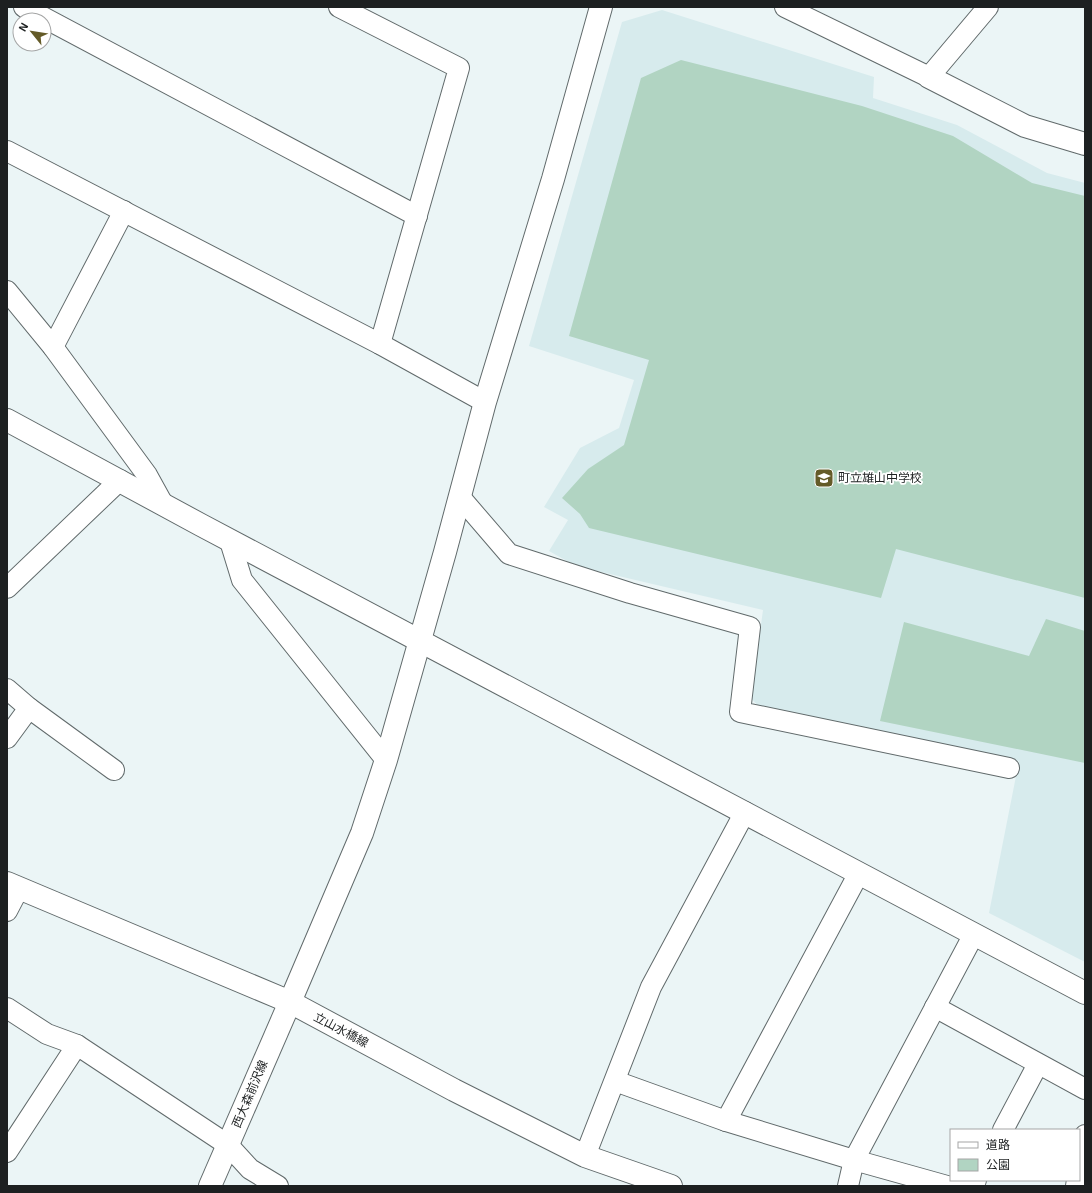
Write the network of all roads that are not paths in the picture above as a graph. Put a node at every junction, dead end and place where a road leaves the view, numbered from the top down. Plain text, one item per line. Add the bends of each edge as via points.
1 (24, 7) edge
2 (339, 7) edge
3 (601, 7) edge
4 (785, 7) edge
5 (988, 7) edge
6 (930, 77) junction
7 (1085, 144) edge
8 (7, 152) edge
9 (124, 211) junction
10 (417, 216) junction
11 (7, 291) edge
12 (380, 344) junction
13 (53, 347) junction
14 (485, 402) junction
15 (7, 420) edge
16 (120, 480) junction
17 (460, 497) junction
18 (163, 504) junction
19 (230, 540) junction
20 (7, 588) edge
21 (419, 639) junction
22 (7, 689) edge
23 (30, 708) junction
24 (7, 738) edge
25 (386, 760) junction
26 (1009, 768) dead end
27 (114, 770) dead end
28 (745, 812) junction
29 (858, 873) junction
30 (13, 885) edge
31 (7, 911) edge
32 (974, 934) junction
33 (1085, 993) edge
34 (290, 1002) junction
35 (935, 1007) junction
36 (7, 1008) edge
37 (78, 1046) junction
38 (1038, 1064) junction
39 (615, 1081) junction
40 (1085, 1089) edge
41 (726, 1121) junction
42 (1004, 1129) edge
43 (1085, 1135) edge
44 (228, 1145) junction
45 (7, 1152) edge
46 (585, 1156) junction
47 (854, 1160) junction
48 (1080, 1162) edge
49 (973, 1181) edge
50 (210, 1186) edge
51 (278, 1186) edge
52 (671, 1186) edge
53 (848, 1186) edge
54 (947, 1186) edge
55 (960, 1186) edge

1 - 10 street
2 - 10 street via 459,68
3 - 14 street, 西大森前沢線 via 553,179
4 - 6 street
5 - 6 street
6 - 7 street via 1025,126
8 - 9 street
9 - 12 street
9 - 13 street
10 - 12 street
11 - 13 street
12 - 14 street
13 - 18 street via 147,475
14 - 17 street, 西大森前沢線
15 - 16 street
16 - 18 street
16 - 20 street
17 - 21 street, 西大森前沢線
17 - 26 street via 509,554 630,593 750,627 740,712
18 - 19 street
19 - 21 street
19 - 25 street via 242,580
21 - 25 street, 西大森前沢線
21 - 28 street
22 - 23 street
23 - 24 street
23 - 27 street
25 - 34 street, 西大森前沢線 via 362,833
28 - 29 street
28 - 39 street via 651,987
29 - 32 street
29 - 41 street
30 - 31 street
30 - 34 street, 立山水橋線
32 - 33 street
32 - 35 street
34 - 44 street, 西大森前沢線
34 - 46 street, 立山水橋線 via 454,1090
35 - 38 street
35 - 47 street
36 - 37 street via 47,1034
37 - 44 street
37 - 45 street
38 - 40 street
38 - 42 street
39 - 41 street
39 - 46 street
41 - 47 street
43 - 48 street
44 - 50 street, 西大森前沢線
44 - 51 street via 250,1169
46 - 52 street, 立山水橋線
47 - 53 street
47 - 54 street
49 - 55 street

